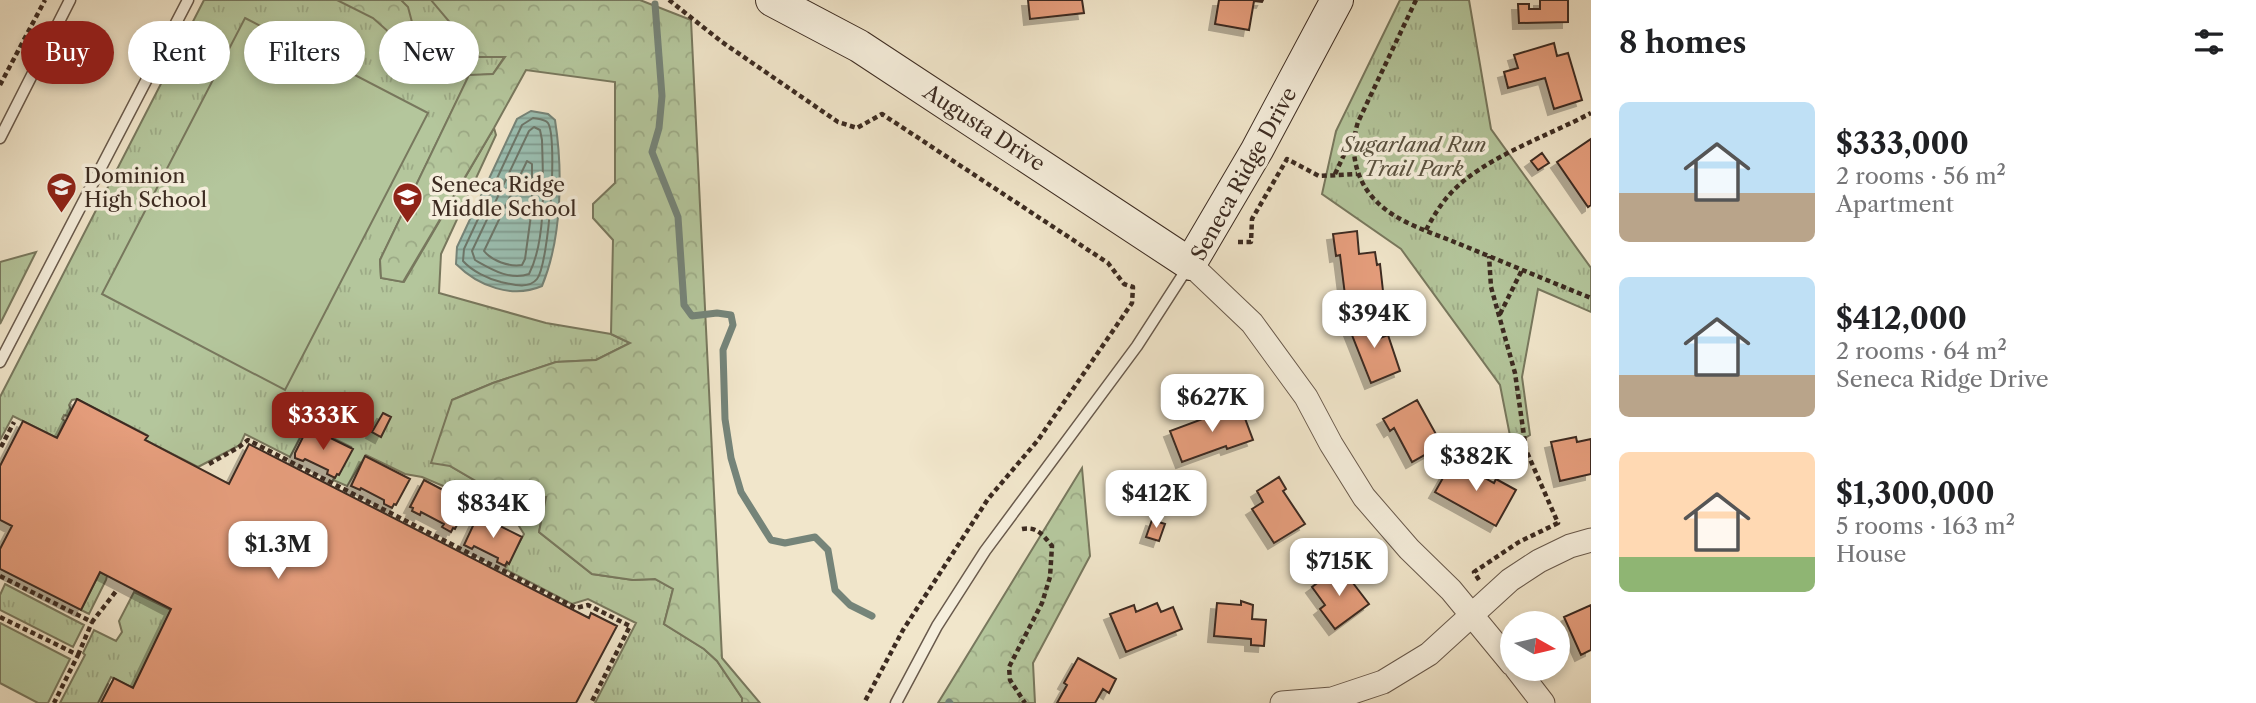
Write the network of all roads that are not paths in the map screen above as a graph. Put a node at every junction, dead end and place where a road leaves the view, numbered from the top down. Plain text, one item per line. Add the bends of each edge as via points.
1 (70, 0) edge
2 (188, 0) edge
3 (772, 0) edge
4 (1337, 0) edge
5 (0, 138) edge
6 (1190, 264) junction
7 (0, 362) edge
8 (1591, 540) edge
9 (1472, 613) junction
10 (1500, 649) edge
11 (1526, 681) edge
12 (896, 703) edge
13 (1282, 703) edge
14 (1543, 703) edge

1 - 5 lane
2 - 7 lane
3 - 6 street, Augusta Drive via 859,46
4 - 6 street, Seneca Ridge Drive
6 - 9 street, Seneca Ridge Drive via 1252,323 1306,397 1364,497
6 - 12 lane via 1137,346 985,551 937,626
8 - 9 street via 1539,561
9 - 10 street, Seneca Ridge Drive
9 - 13 street via 1429,654 1383,682 1332,699
11 - 14 street

